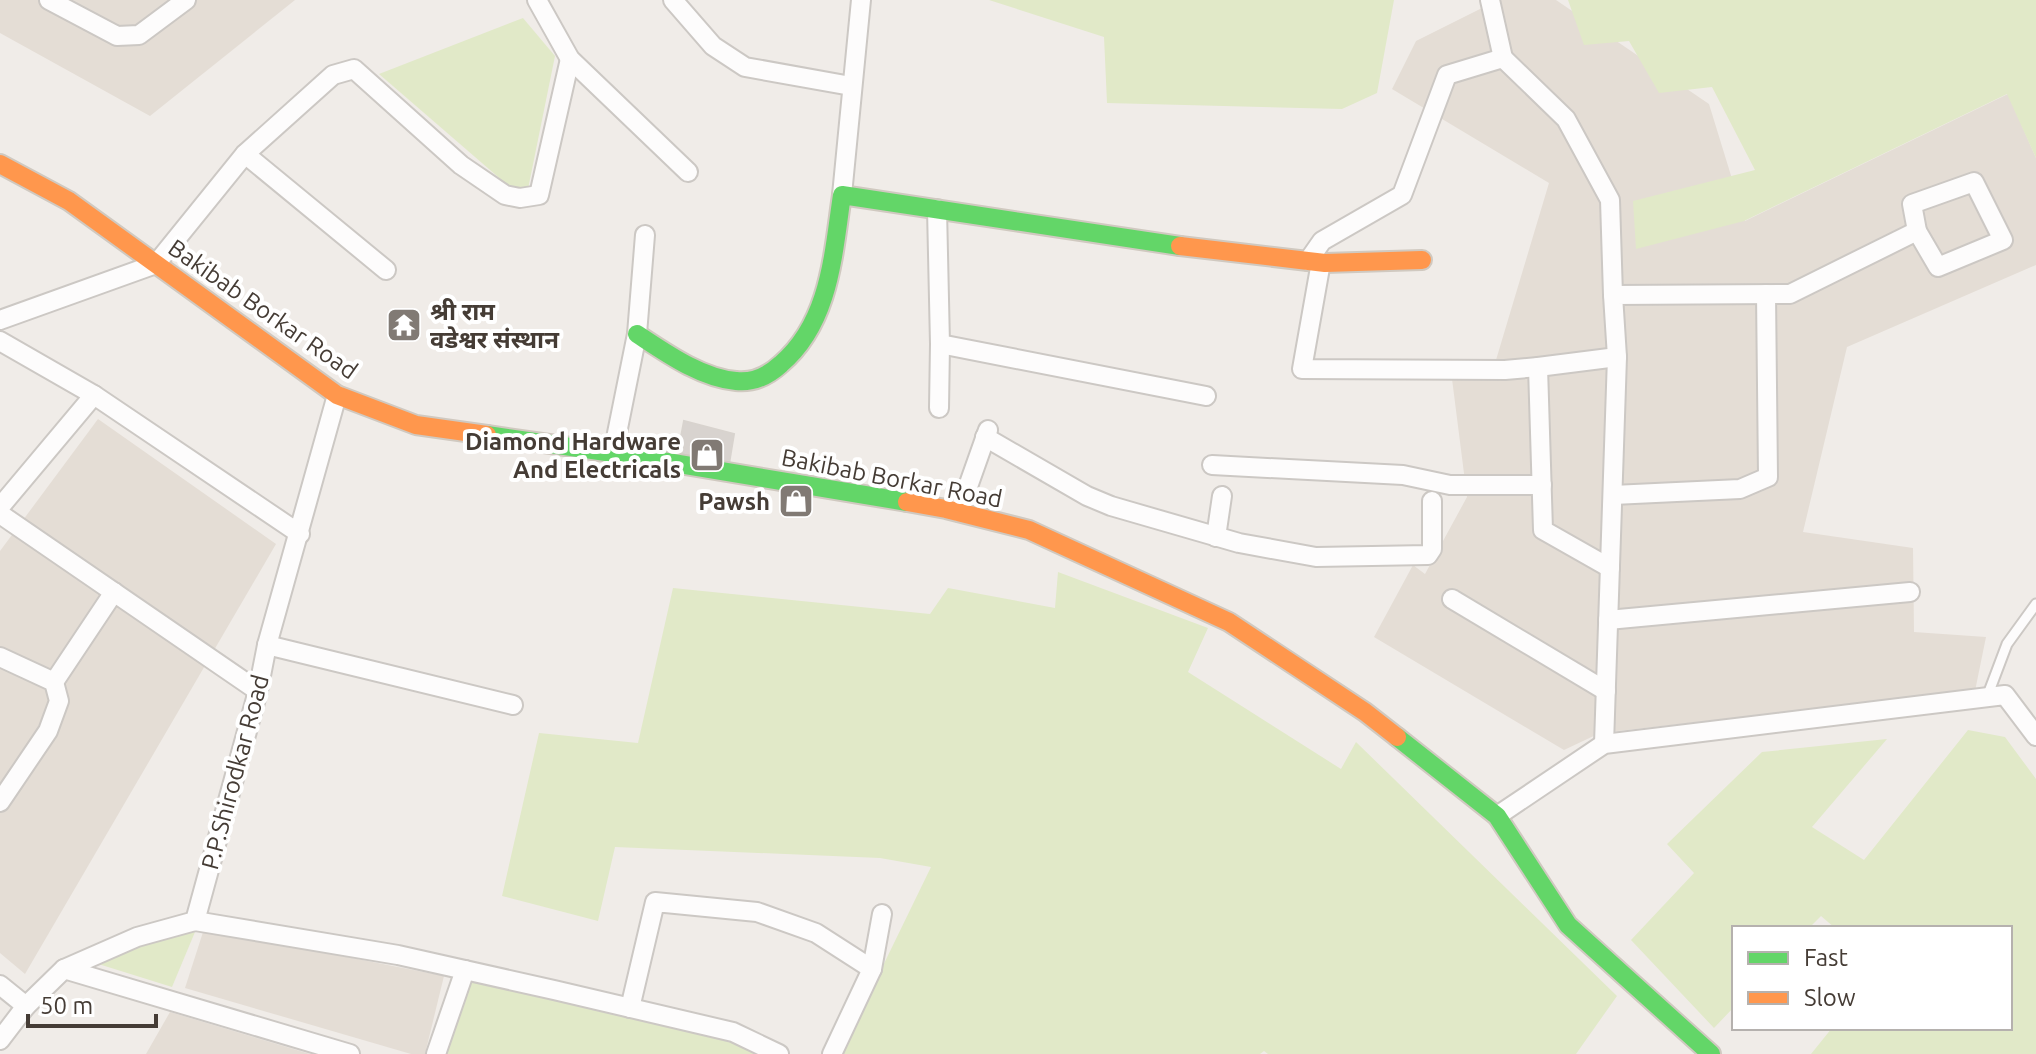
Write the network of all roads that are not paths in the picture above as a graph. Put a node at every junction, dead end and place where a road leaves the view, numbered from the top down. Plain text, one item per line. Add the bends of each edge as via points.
1 (49, 0) edge
2 (186, 0) edge
3 (537, 0) edge
4 (673, 0) edge
5 (861, 0) edge
6 (1490, 0) edge
7 (1503, 58) junction
8 (570, 59) junction
9 (851, 86) junction
10 (245, 154) junction
11 (0, 164) edge
12 (688, 172) dead end
13 (842, 195) junction
14 (937, 209) junction
15 (1917, 231) junction
16 (645, 235) dead end
17 (1422, 260) dead end
18 (1314, 261) junction
19 (156, 264) junction
20 (386, 270) dead end
21 (1766, 294) junction
22 (1613, 295) junction
23 (2, 330) edge
24 (637, 334) junction
25 (940, 344) junction
26 (1617, 357) junction
27 (1538, 367) junction
28 (94, 395) junction
29 (337, 395) junction
30 (1206, 396) dead end
31 (939, 408) dead end
32 (613, 453) junction
33 (1212, 465) dead end
34 (1542, 485) junction
35 (1613, 495) junction
36 (1222, 496) dead end
37 (1432, 501) dead end
38 (0, 507) edge
39 (959, 512) junction
40 (0, 514) edge
41 (300, 534) junction
42 (1216, 537) junction
43 (1610, 568) junction
44 (114, 592) junction
45 (1910, 592) dead end
46 (1452, 599) dead end
47 (2036, 604) edge
48 (1608, 620) junction
49 (267, 645) junction
50 (0, 657) edge
51 (54, 682) junction
52 (258, 691) junction
53 (1606, 691) junction
54 (1987, 697) junction
55 (513, 705) dead end
56 (2036, 736) edge
57 (1604, 744) junction
58 (0, 802) edge
59 (1497, 816) junction
60 (882, 914) dead end
61 (195, 921) junction
62 (64, 969) junction
63 (872, 969) junction
64 (465, 970) junction
65 (0, 985) edge
66 (26, 1006) junction
67 (630, 1008) junction
68 (0, 1040) edge
69 (350, 1054) edge
70 (436, 1054) edge
71 (779, 1054) edge
72 (832, 1054) edge
73 (1711, 1054) edge

1 - 2 street via 117,36 139,35
3 - 8 street
4 - 9 street via 713,46 745,67
5 - 9 street
6 - 7 street
7 - 18 street via 1447,75 1402,195 1322,241
7 - 22 street via 1566,119 1610,200
8 - 10 street via 539,195 505,195 461,165 354,69 333,75
8 - 12 street
9 - 13 street
10 - 19 street
10 - 20 street
11 - 19 street, Bakibab Borkar Road via 69,201
13 - 14 street
13 - 24 street via 827,289 808,332 778,369 747,382 710,375
14 - 18 street
14 - 25 street
15 - 15 street via 1912,204 1974,182 2003,240 1938,267
15 - 21 street via 1790,294
16 - 24 street
17 - 18 street
18 - 27 street via 1302,369
19 - 23 street
19 - 29 street, Bakibab Borkar Road
21 - 22 street
21 - 35 street via 1768,477 1740,489
22 - 26 street
23 - 28 street
24 - 32 street
25 - 30 street
25 - 31 street
26 - 27 street
26 - 35 street
27 - 34 street
28 - 38 street
28 - 41 street
29 - 32 street, Bakibab Borkar Road via 416,425
29 - 41 street, P.P.Shirodkar Road
32 - 39 street, Bakibab Borkar Road
33 - 34 street via 1403,475 1450,485
34 - 43 street via 1543,530
35 - 43 street
36 - 42 street
37 - 42 street via 1428,555 1316,557
39 - 42 street via 986,434 1087,496
39 - 59 street, Bakibab Borkar Road via 1029,530 1229,622 1365,712
40 - 44 street
41 - 49 street, P.P.Shirodkar Road
43 - 48 street
44 - 51 street
44 - 52 street
45 - 48 street
46 - 53 street
47 - 54 lane via 2007,644
48 - 53 street
49 - 52 street, P.P.Shirodkar Road
49 - 55 street
50 - 51 street
51 - 58 street via 59,701 48,731
52 - 61 street, P.P.Shirodkar Road
53 - 57 street
54 - 56 street via 2005,695
54 - 57 street
57 - 59 street
59 - 73 street, Bakibab Borkar Road via 1568,925
60 - 63 street
61 - 62 street via 137,937
61 - 64 street
62 - 66 street
62 - 69 street
63 - 67 street via 816,933 757,912 655,902
63 - 72 street
64 - 67 street
64 - 70 street
65 - 66 street
66 - 68 street
67 - 71 street via 733,1032

